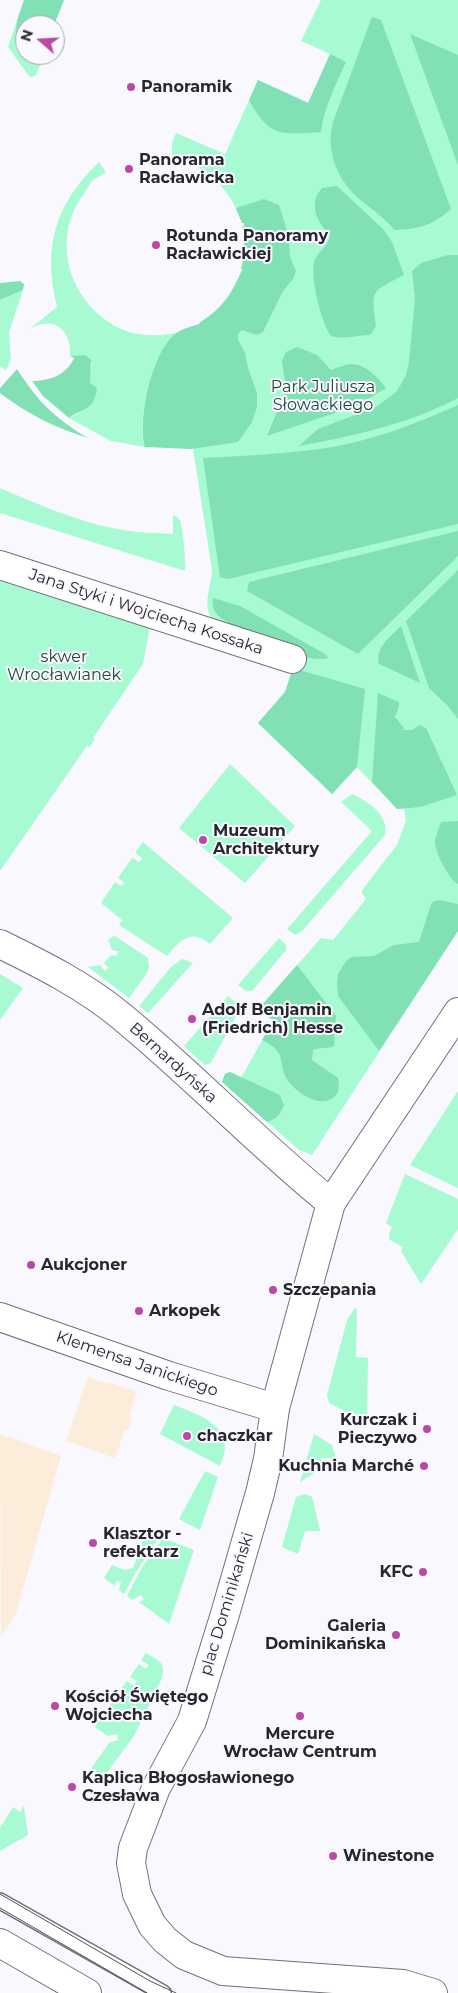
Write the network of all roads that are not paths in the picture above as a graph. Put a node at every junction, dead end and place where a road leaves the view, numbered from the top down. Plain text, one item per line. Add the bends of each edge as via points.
1 (0, 565) edge
2 (292, 659) dead end
3 (0, 944) edge
4 (458, 1012) edge
5 (331, 1202) junction
6 (0, 1317) edge
7 (275, 1408) junction
8 (0, 1901) edge
9 (3, 1947) edge
10 (87, 1993) edge
11 (163, 1993) edge
12 (433, 1993) edge

1 - 2 street, Jana Styki i Wojciecha Kossaka
3 - 5 street, Bernardyńska via 77,985 121,1016
4 - 5 street, plac Dominikański
5 - 7 street, plac Dominikański
6 - 7 street, Klemensa Janickiego via 169,1376
7 - 12 street, plac Dominikański via 260,1493 192,1721 156,1788 133,1848 133,1875 141,1906 165,1940 184,1955 223,1971 403,1984
8 - 11 lane
9 - 10 street

